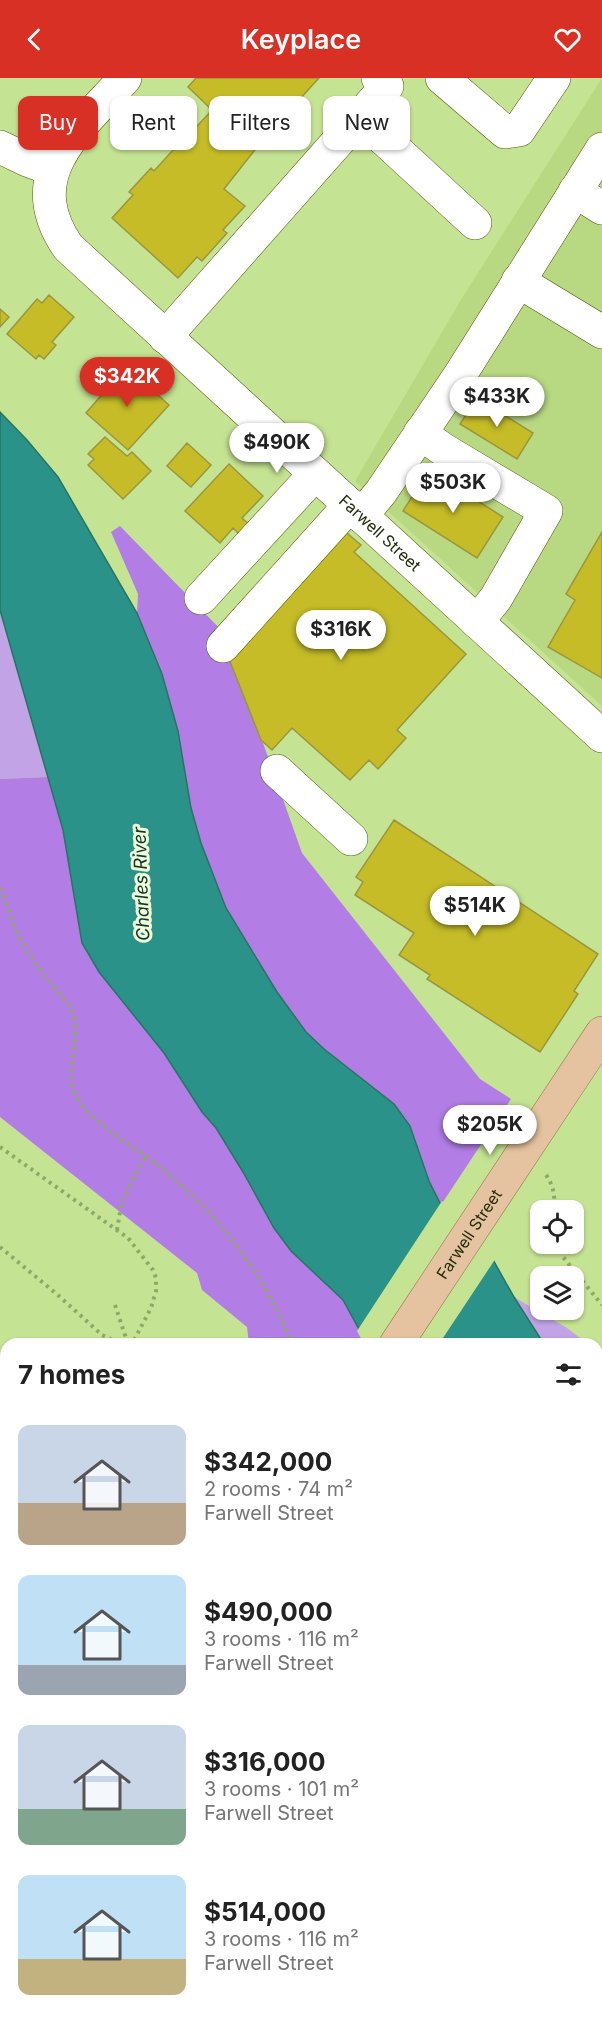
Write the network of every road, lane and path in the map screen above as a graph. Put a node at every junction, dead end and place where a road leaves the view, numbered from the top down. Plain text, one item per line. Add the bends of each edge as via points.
1 (125, 78) edge
2 (378, 78) edge
3 (442, 78) edge
4 (554, 78) edge
5 (378, 96) edge
6 (0, 147) edge
7 (602, 149) edge
8 (331, 150) edge
9 (396, 150) edge
10 (52, 169) junction
11 (575, 191) junction
12 (602, 208) edge
13 (475, 223) dead end
14 (518, 281) junction
15 (602, 332) edge
16 (165, 337) junction
17 (420, 433) junction
18 (315, 474) junction
19 (355, 511) junction
20 (201, 598) dead end
21 (477, 622) junction
22 (223, 646) dead end
23 (602, 736) edge
24 (277, 771) dead end
25 (351, 839) dead end
26 (0, 888) edge
27 (602, 1032) edge
28 (0, 1147) edge
29 (145, 1156) junction
30 (543, 1172) dead end
31 (555, 1200) edge
32 (117, 1230) junction
33 (0, 1247) edge
34 (562, 1254) edge
35 (115, 1305) dead end
36 (602, 1305) edge
37 (108, 1338) edge
38 (128, 1338) edge
39 (134, 1338) edge
40 (289, 1338) edge
41 (400, 1338) edge

1 - 10 street, Farwell Street via 68,142
2 - 5 street via 387,86
3 - 4 street via 505,132 519,129
6 - 10 street
7 - 11 street
8 - 16 street
9 - 13 street
10 - 16 street, Farwell Street via 50,208 64,242
11 - 12 street
11 - 14 street
14 - 15 street
14 - 17 street
16 - 18 street, Farwell Street
17 - 19 street via 381,492
17 - 21 street via 546,511 496,598
18 - 19 street, Farwell Street
18 - 20 street
19 - 21 street, Farwell Street
19 - 22 street
21 - 23 street, Farwell Street
24 - 25 street
26 - 29 path via 23,944 74,1015 71,1088 96,1119
27 - 41 main road, Farwell Street
28 - 32 path
29 - 32 path via 122,1201
29 - 40 path via 182,1185 229,1238 270,1297
30 - 31 path via 551,1182
32 - 39 path via 128,1238 156,1278 151,1308
33 - 37 path
34 - 36 path
35 - 38 path

